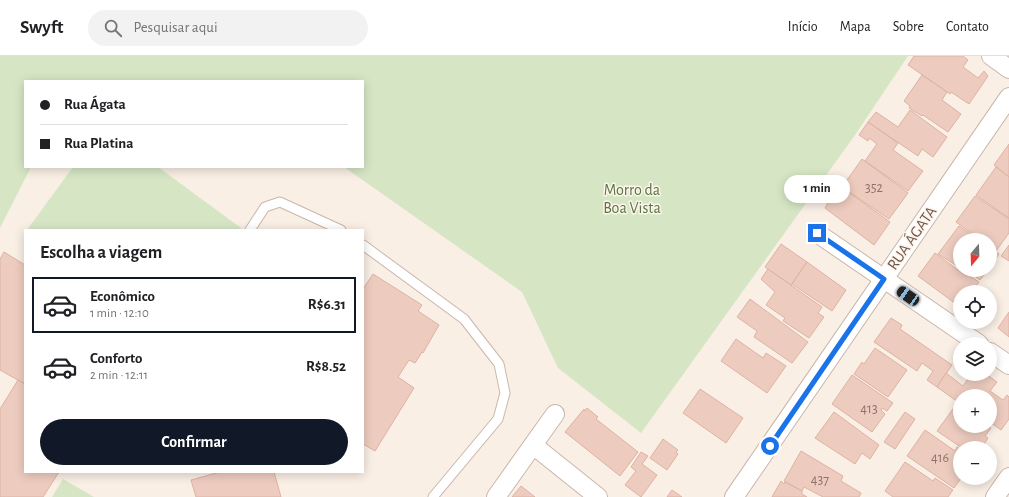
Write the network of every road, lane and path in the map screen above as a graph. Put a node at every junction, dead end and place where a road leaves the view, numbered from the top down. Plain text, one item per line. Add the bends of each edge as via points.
1 (991, 56) edge
2 (1009, 69) edge
3 (1009, 97) edge
4 (251, 229) edge
5 (339, 229) edge
6 (817, 233) dead end
7 (364, 246) edge
8 (884, 279) junction
9 (969, 337) edge
10 (997, 357) edge
11 (1009, 365) edge
12 (555, 414) dead end
13 (533, 445) junction
14 (1009, 477) edge
15 (433, 497) edge
16 (496, 497) edge
17 (598, 497) edge
18 (734, 497) edge
19 (995, 497) edge

1 - 2 street
3 - 8 street, RUA ÁGATA
4 - 5 lane via 265,207 280,202
6 - 8 street
7 - 15 lane via 464,319 499,364 505,393 498,419
8 - 9 street
8 - 18 street, RUA ÁGATA
10 - 11 street
12 - 13 street
13 - 16 street
13 - 17 street
14 - 19 street

